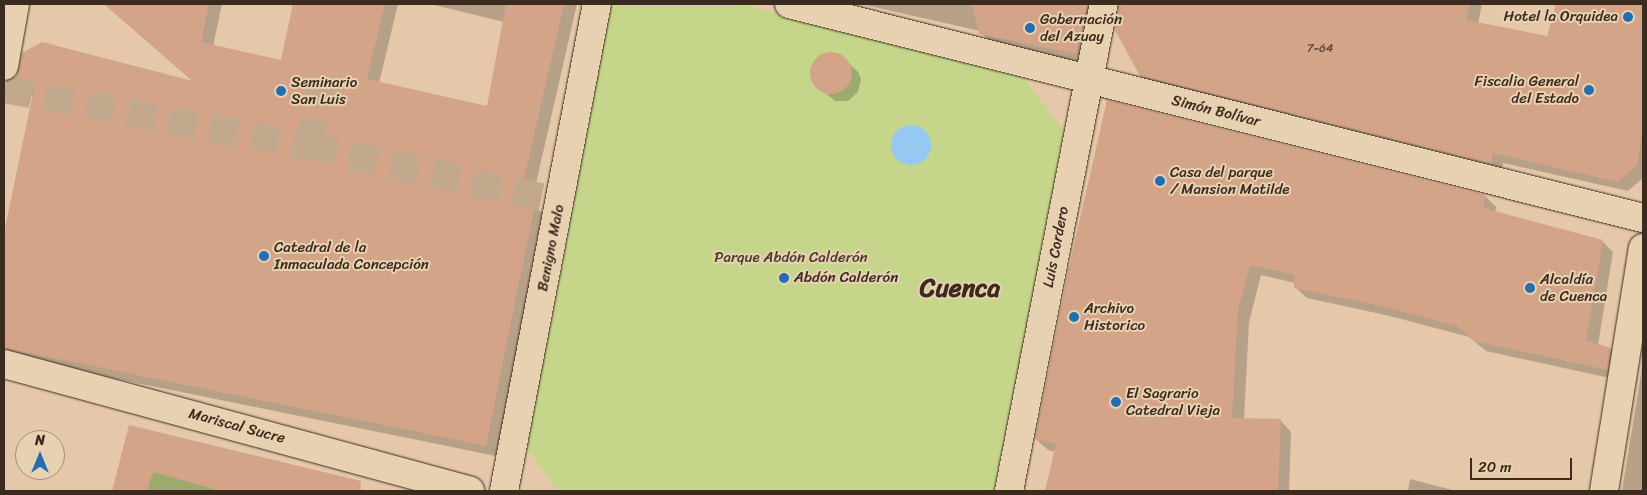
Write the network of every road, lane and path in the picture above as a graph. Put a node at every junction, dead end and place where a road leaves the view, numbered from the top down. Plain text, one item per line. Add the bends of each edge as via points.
1 (15, 4) edge
2 (597, 4) edge
3 (790, 4) edge
4 (1104, 4) edge
5 (4, 66) edge
6 (1089, 80) junction
7 (1643, 218) edge
8 (1643, 248) edge
9 (4, 364) edge
10 (470, 491) edge
11 (504, 491) edge
12 (1009, 491) edge
13 (1604, 491) edge

1 - 5 street
2 - 11 street, Benigno Malo
3 - 6 street, Simón Bolívar
4 - 6 street, Luis Cordero
6 - 7 street, Simón Bolívar
6 - 12 street, Luis Cordero
8 - 13 street
9 - 10 street, Mariscal Sucre

